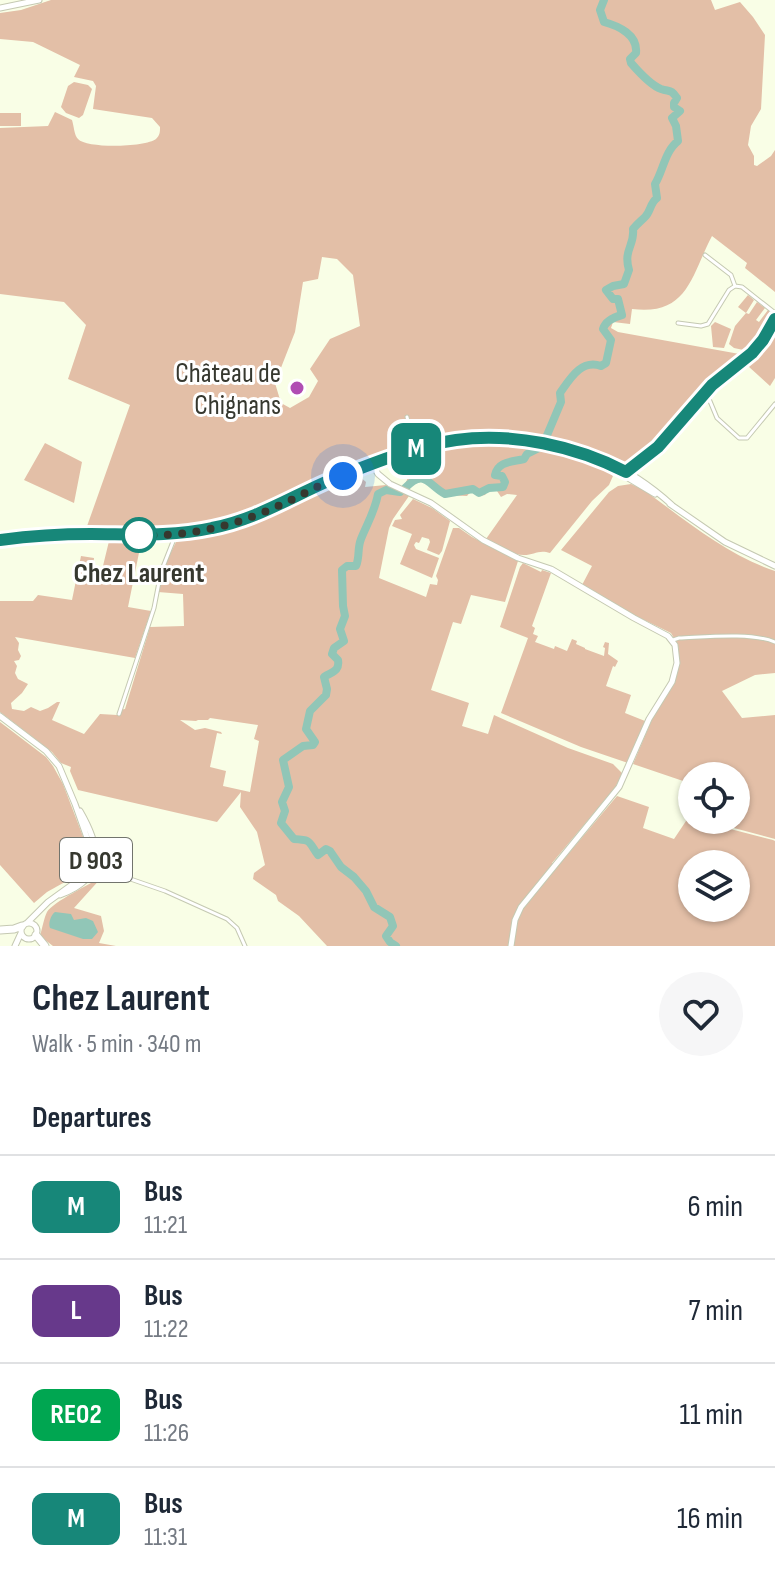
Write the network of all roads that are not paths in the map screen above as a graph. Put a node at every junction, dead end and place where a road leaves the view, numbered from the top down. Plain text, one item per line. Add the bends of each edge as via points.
1 (39, 0) edge
2 (0, 8) edge
3 (705, 255) dead end
4 (735, 286) junction
5 (775, 313) edge
6 (775, 319) edge
7 (678, 323) dead end
8 (706, 391) junction
9 (775, 404) edge
10 (407, 417) dead end
11 (414, 447) junction
12 (378, 459) junction
13 (371, 462) junction
14 (628, 475) junction
15 (386, 481) junction
16 (176, 534) junction
17 (0, 540) edge
18 (775, 566) edge
19 (673, 640) junction
20 (775, 642) edge
21 (119, 714) dead end
22 (0, 716) edge
23 (92, 866) junction
24 (38, 914) junction
25 (23, 927) junction
26 (0, 930) edge
27 (34, 934) junction
28 (15, 946) edge
29 (45, 946) edge
30 (245, 946) edge
31 (511, 946) edge

1 - 2 main road
3 - 4 street via 731,275
4 - 5 street
4 - 7 street via 708,324
6 - 8 main road via 752,353
8 - 9 street via 717,418 743,439
8 - 14 main road
10 - 11 street
11 - 12 main road
11 - 14 main road via 511,439 566,450
12 - 13 main road
12 - 15 main road
13 - 15 main road
13 - 16 main road via 250,518
14 - 18 main road via 725,542
15 - 19 main road via 436,506 498,548 546,567
16 - 17 main road
16 - 21 street
19 - 20 street via 761,637
19 - 31 main road via 677,654 672,682 624,779 517,913
22 - 23 main road, D 903 via 62,771 91,849
23 - 24 main road, D 903
23 - 30 street via 227,919
24 - 25 main road, D 903
24 - 27 main road, D 903
25 - 26 highway
25 - 27 main road via 32,924
25 - 27 main road via 24,937
25 - 28 main road, D 903
27 - 28 main road, D 903
27 - 29 highway

